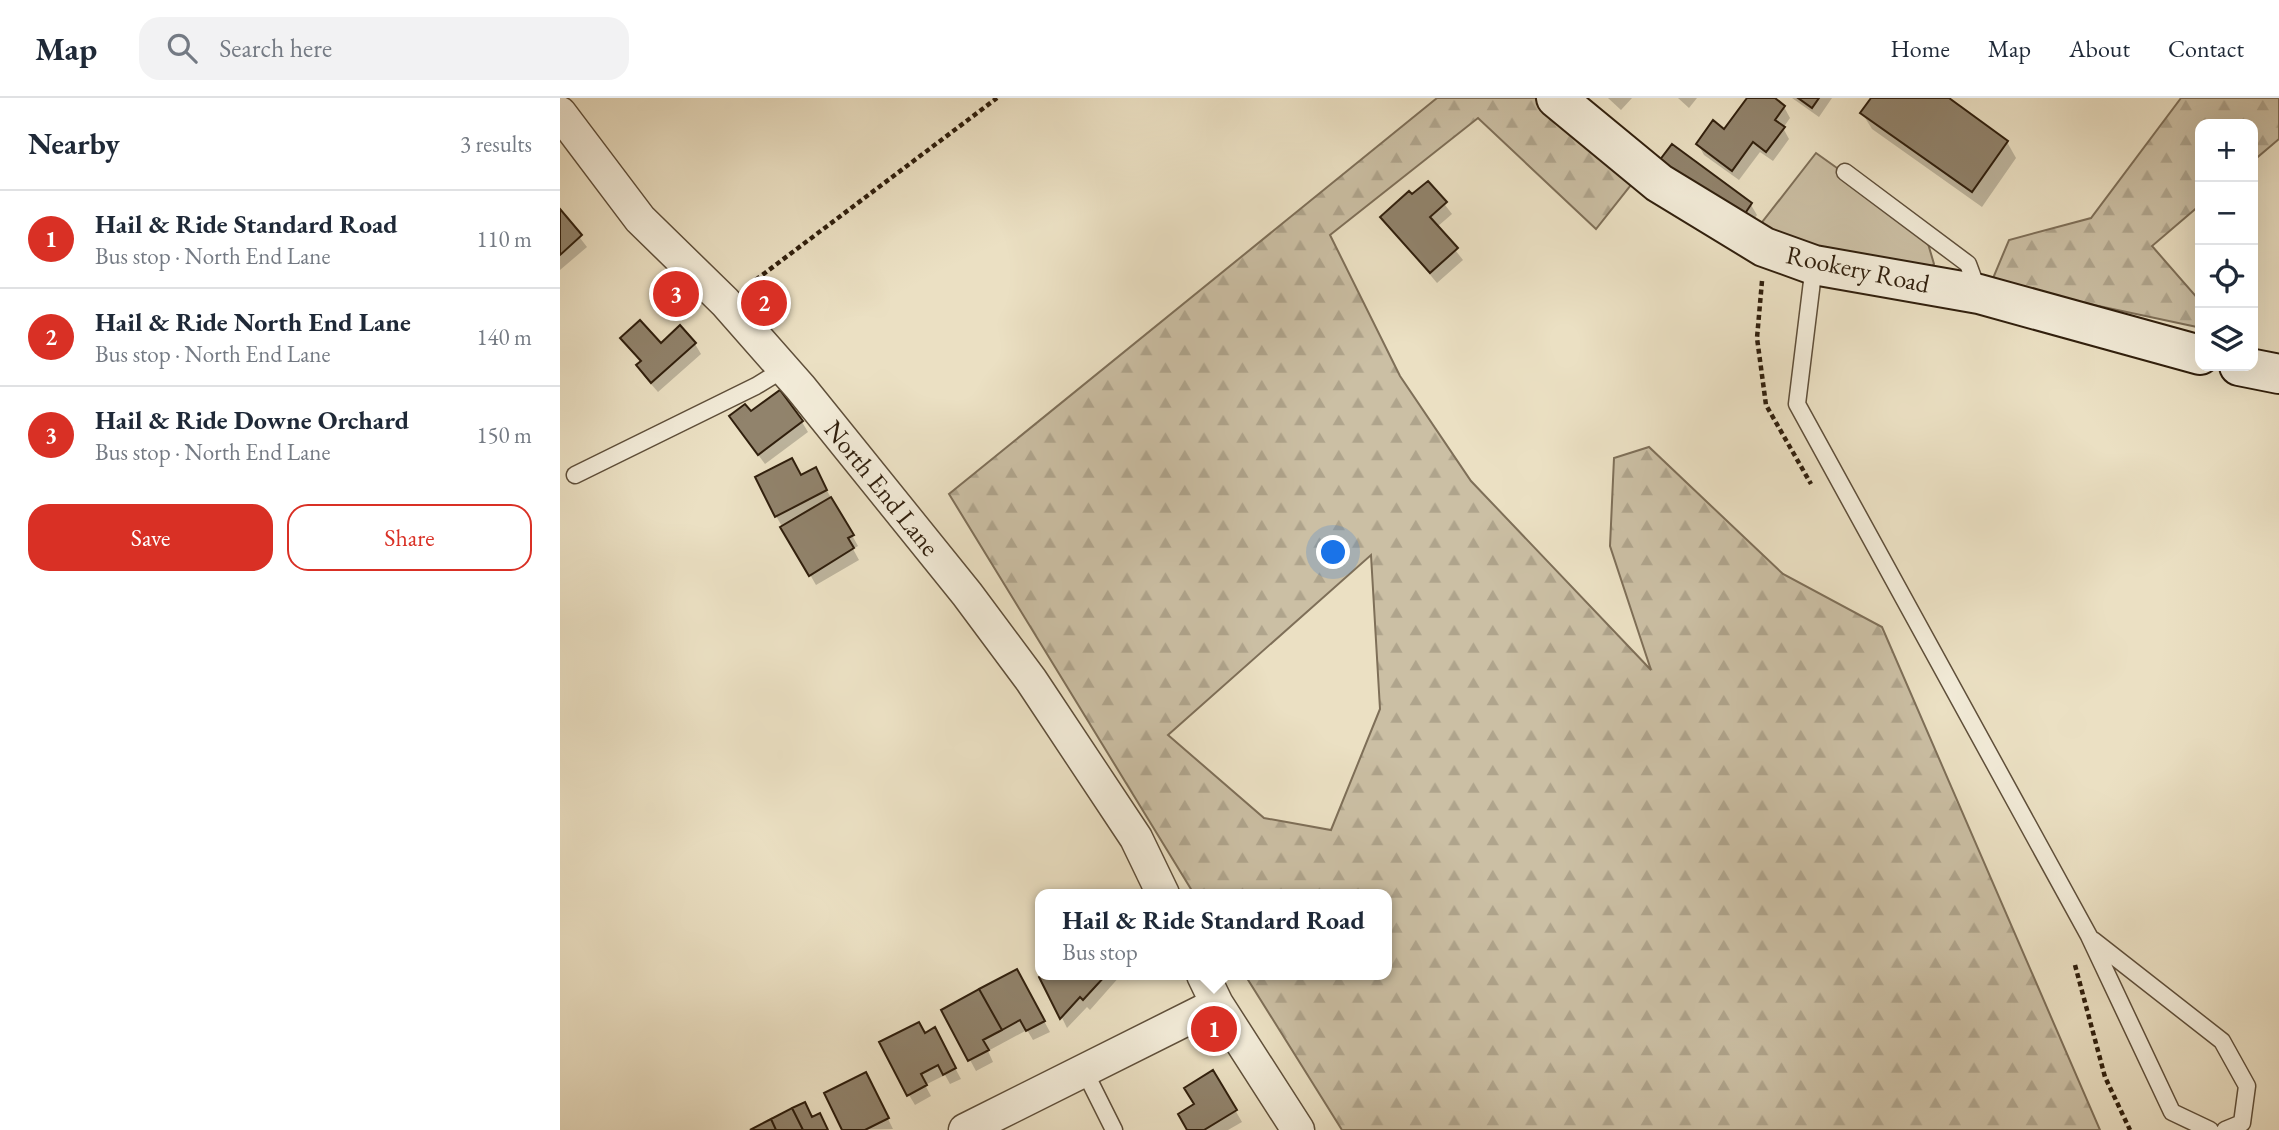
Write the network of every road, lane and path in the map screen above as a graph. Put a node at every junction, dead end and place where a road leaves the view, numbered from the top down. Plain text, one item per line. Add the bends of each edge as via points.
1 (997, 98) edge
2 (1556, 98) edge
3 (560, 113) edge
4 (1845, 173) dead end
5 (1814, 265) junction
6 (1979, 293) junction
7 (725, 302) junction
8 (2195, 354) edge
9 (784, 369) junction
10 (2258, 370) edge
11 (2279, 374) edge
12 (575, 475) dead end
13 (1161, 889) edge
14 (2088, 936) junction
15 (1206, 980) edge
16 (1217, 1003) junction
17 (1084, 1070) junction
18 (965, 1130) edge
19 (1114, 1130) edge
20 (1298, 1130) edge
21 (2210, 1130) edge
22 (2225, 1130) edge

1 - 7 path
2 - 5 street, Rookery Road via 1659,183 1764,247
3 - 7 street, North End Lane via 640,219
4 - 6 lane via 1968,264
5 - 6 street, Rookery Road
5 - 14 lane via 1797,404
6 - 8 street, Rookery Road
7 - 9 street, North End Lane
9 - 12 lane
9 - 13 street, North End Lane via 1031,680 1136,838
10 - 11 street
14 - 21 lane via 2172,1112
14 - 22 lane via 2222,1041 2247,1086 2242,1123
15 - 16 street
16 - 17 street
16 - 20 street
17 - 18 street
17 - 19 lane

